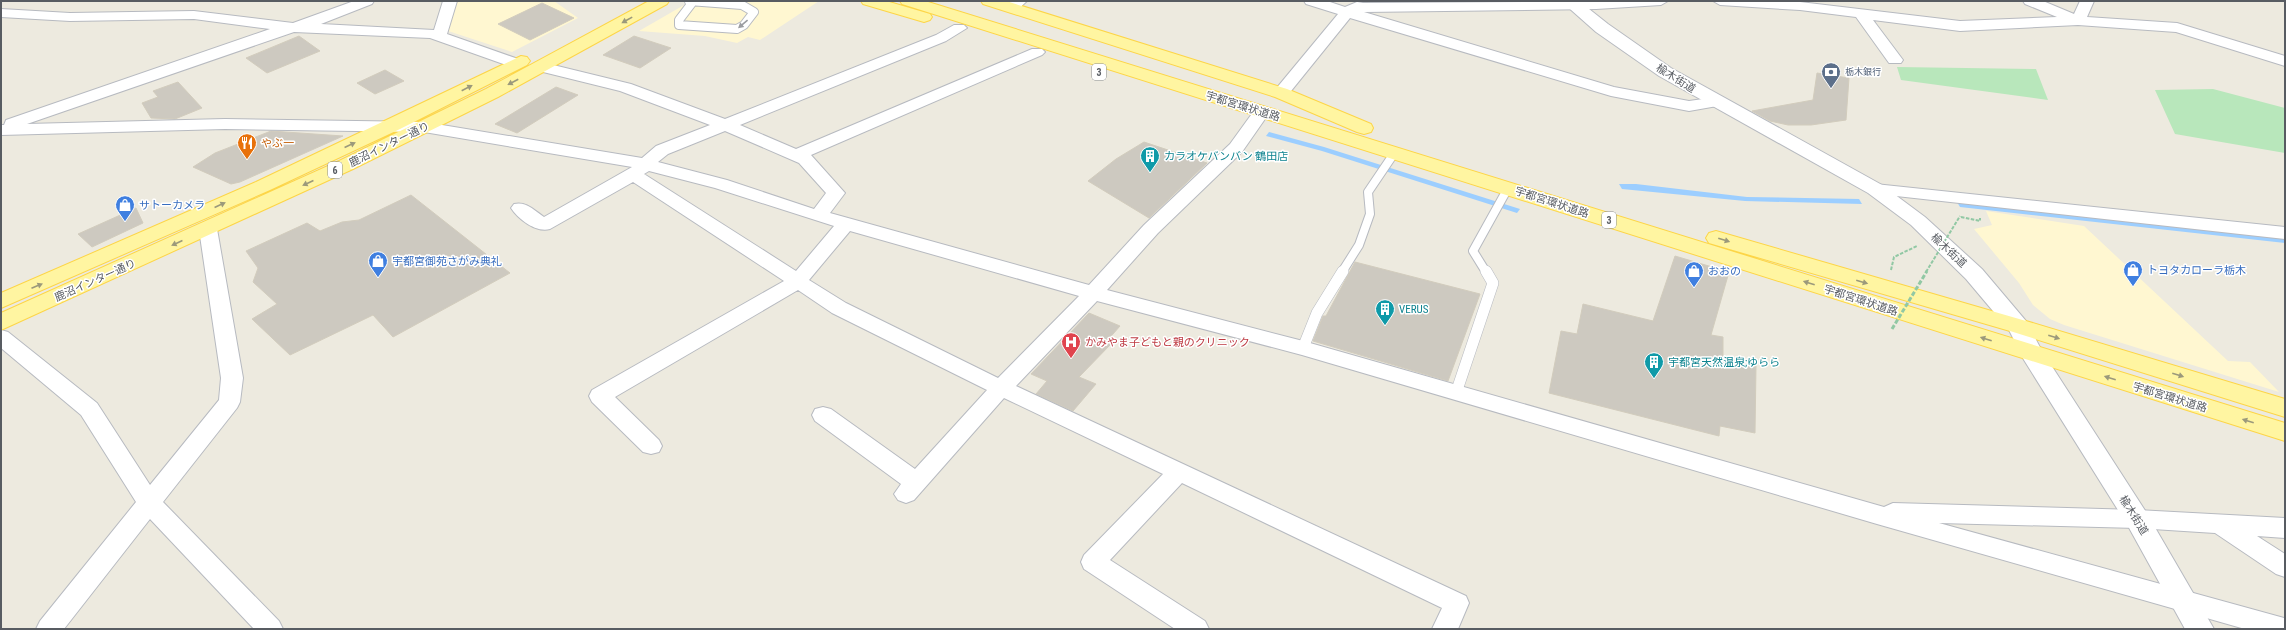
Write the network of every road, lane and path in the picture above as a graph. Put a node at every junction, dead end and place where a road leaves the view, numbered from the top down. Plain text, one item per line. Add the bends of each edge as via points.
1 (114, 1) edge
2 (211, 1) edge
3 (367, 1) edge
4 (450, 1) edge
5 (632, 1) edge
6 (661, 1) edge
7 (868, 1) edge
8 (908, 1) edge
9 (989, 1) edge
10 (1311, 1) edge
11 (1661, 1) edge
12 (1720, 1) edge
13 (2030, 1) edge
14 (2087, 1) edge
15 (691, 2) edge
16 (1571, 3) edge
17 (1805, 3) edge
18 (1016, 4) edge
19 (942, 5) edge
20 (1355, 7) edge
21 (1, 13) edge
22 (1860, 13) junction
23 (194, 15) junction
24 (94, 16) junction
25 (2078, 21) junction
26 (294, 27) junction
27 (959, 28) junction
28 (439, 37) junction
29 (1037, 52) junction
30 (1895, 60) dead end
31 (2285, 61) edge
32 (515, 64) junction
33 (541, 67) junction
34 (1281, 93) junction
35 (1717, 102) junction
36 (1258, 119) junction
37 (726, 124) junction
38 (390, 126) junction
39 (1, 127) edge
40 (424, 127) junction
41 (1364, 128) junction
42 (1, 130) edge
43 (1333, 133) junction
44 (797, 155) junction
45 (1391, 158) junction
46 (638, 170) junction
47 (1875, 189) junction
48 (1505, 194) junction
49 (520, 208) dead end
50 (818, 216) junction
51 (1960, 216) dead end
52 (846, 224) junction
53 (208, 229) junction
54 (2285, 233) edge
55 (1917, 246) dead end
56 (1891, 272) dead end
57 (797, 282) junction
58 (1093, 293) junction
59 (1, 301) edge
60 (1, 322) edge
61 (2018, 326) junction
62 (1892, 329) dead end
63 (1, 337) edge
64 (1303, 348) junction
65 (2032, 354) junction
66 (1001, 388) junction
67 (1456, 393) junction
68 (2285, 408) edge
69 (823, 415) dead end
70 (2285, 432) edge
71 (651, 446) dead end
72 (1179, 472) junction
73 (148, 502) junction
74 (1877, 515) junction
75 (2137, 519) junction
76 (2220, 524) junction
77 (2285, 528) edge
78 (2281, 566) edge
79 (2184, 600) junction
80 (49, 629) edge
81 (270, 629) edge
82 (1196, 629) edge
83 (1444, 629) edge
84 (2200, 629) edge
85 (2284, 629) edge

1 - 24 street
2 - 23 street
3 - 26 street
4 - 28 street
5 - 32 main road, 鹿沼インター通り / 6
6 -> 33 main road, 鹿沼インター通り / 6
7 - 27 main road, 3
8 - 19 main road, 3
9 - 18 main road, 3
10 - 20 street
11 - 16 street via 1596,6
12 - 17 street
13 - 25 street
14 - 25 street
15 -> 15 lane via 742,5 754,12 744,25 737,29 679,25 679,20
16 - 20 street
16 - 35 street, 楡木街道 via 1665,72
17 - 22 street
18 - 34 main road, 3
19 - 41 main road, 宇都宮環状道路 / 3
19 - 43 main road, 宇都宮環状道路 / 3
20 - 34 street
20 - 35 street via 1611,91 1689,106
21 - 24 street
22 - 25 street via 1960,26
22 - 30 street
23 - 24 street
23 - 26 street
25 - 31 street via 2177,28
26 - 28 street via 432,34
26 - 39 street
27 - 29 main road, 3
27 - 37 street via 941,38
28 - 32 street
29 - 36 main road, 3 via 1189,101
29 - 44 street
38 -> 32 main road, 鹿沼インター通り / 6
33 - 37 street via 626,87
33 -> 40 main road, 鹿沼インター通り / 6
34 - 41 main road, 3
35 - 47 street, 楡木街道
36 - 43 main road, 3
36 - 58 street via 1236,148 1151,229
37 - 44 street
37 - 46 street via 662,150
38 - 40 street
38 - 42 street via 225,124
59 -> 38 main road, 鹿沼インター通り / 6 via 208,211
40 - 46 street
40 -> 53 main road, 鹿沼インター通り / 6
41 -> 61 main road, 宇都宮環状道路 / 3 via 1784,259
43 - 45 main road, 宇都宮環状道路 / 3
44 - 50 street via 805,159 836,193
45 - 48 main road, 宇都宮環状道路 / 3
45 - 64 lane via 1368,192 1370,214 1359,246 1317,313
46 - 49 street via 543,224
46 - 50 street via 721,184
46 - 57 street
47 - 54 street
47 - 61 street, 楡木街道 via 1918,221 1956,256
65 -> 48 main road, 宇都宮環状道路 / 3
48 - 67 lane via 1473,251 1493,284
50 - 52 street
51 - 62 path, bridge
52 - 57 street
52 - 58 street
53 -> 60 main road, 鹿沼インター通り / 6
53 - 73 street via 232,378 229,402
55 - 56 path via 1894,257
57 - 66 street via 839,308
57 - 71 street via 600,396
58 - 64 street
58 - 66 street
61 - 65 street, 楡木街道
61 -> 68 main road, 宇都宮環状道路 / 3
63 - 73 street via 89,409
64 - 67 street
70 -> 65 main road, 宇都宮環状道路 / 3
65 - 75 street, 楡木街道
66 - 69 street via 911,488
66 - 72 street
67 - 74 street
72 - 82 street via 1093,562
72 - 83 street via 1457,603
73 - 80 street
73 - 81 street
74 - 75 street via 1902,511
74 - 79 street
75 - 76 street
75 - 79 street, 楡木街道
76 - 77 street
76 - 78 street
79 - 84 street, 楡木街道
79 - 85 street

